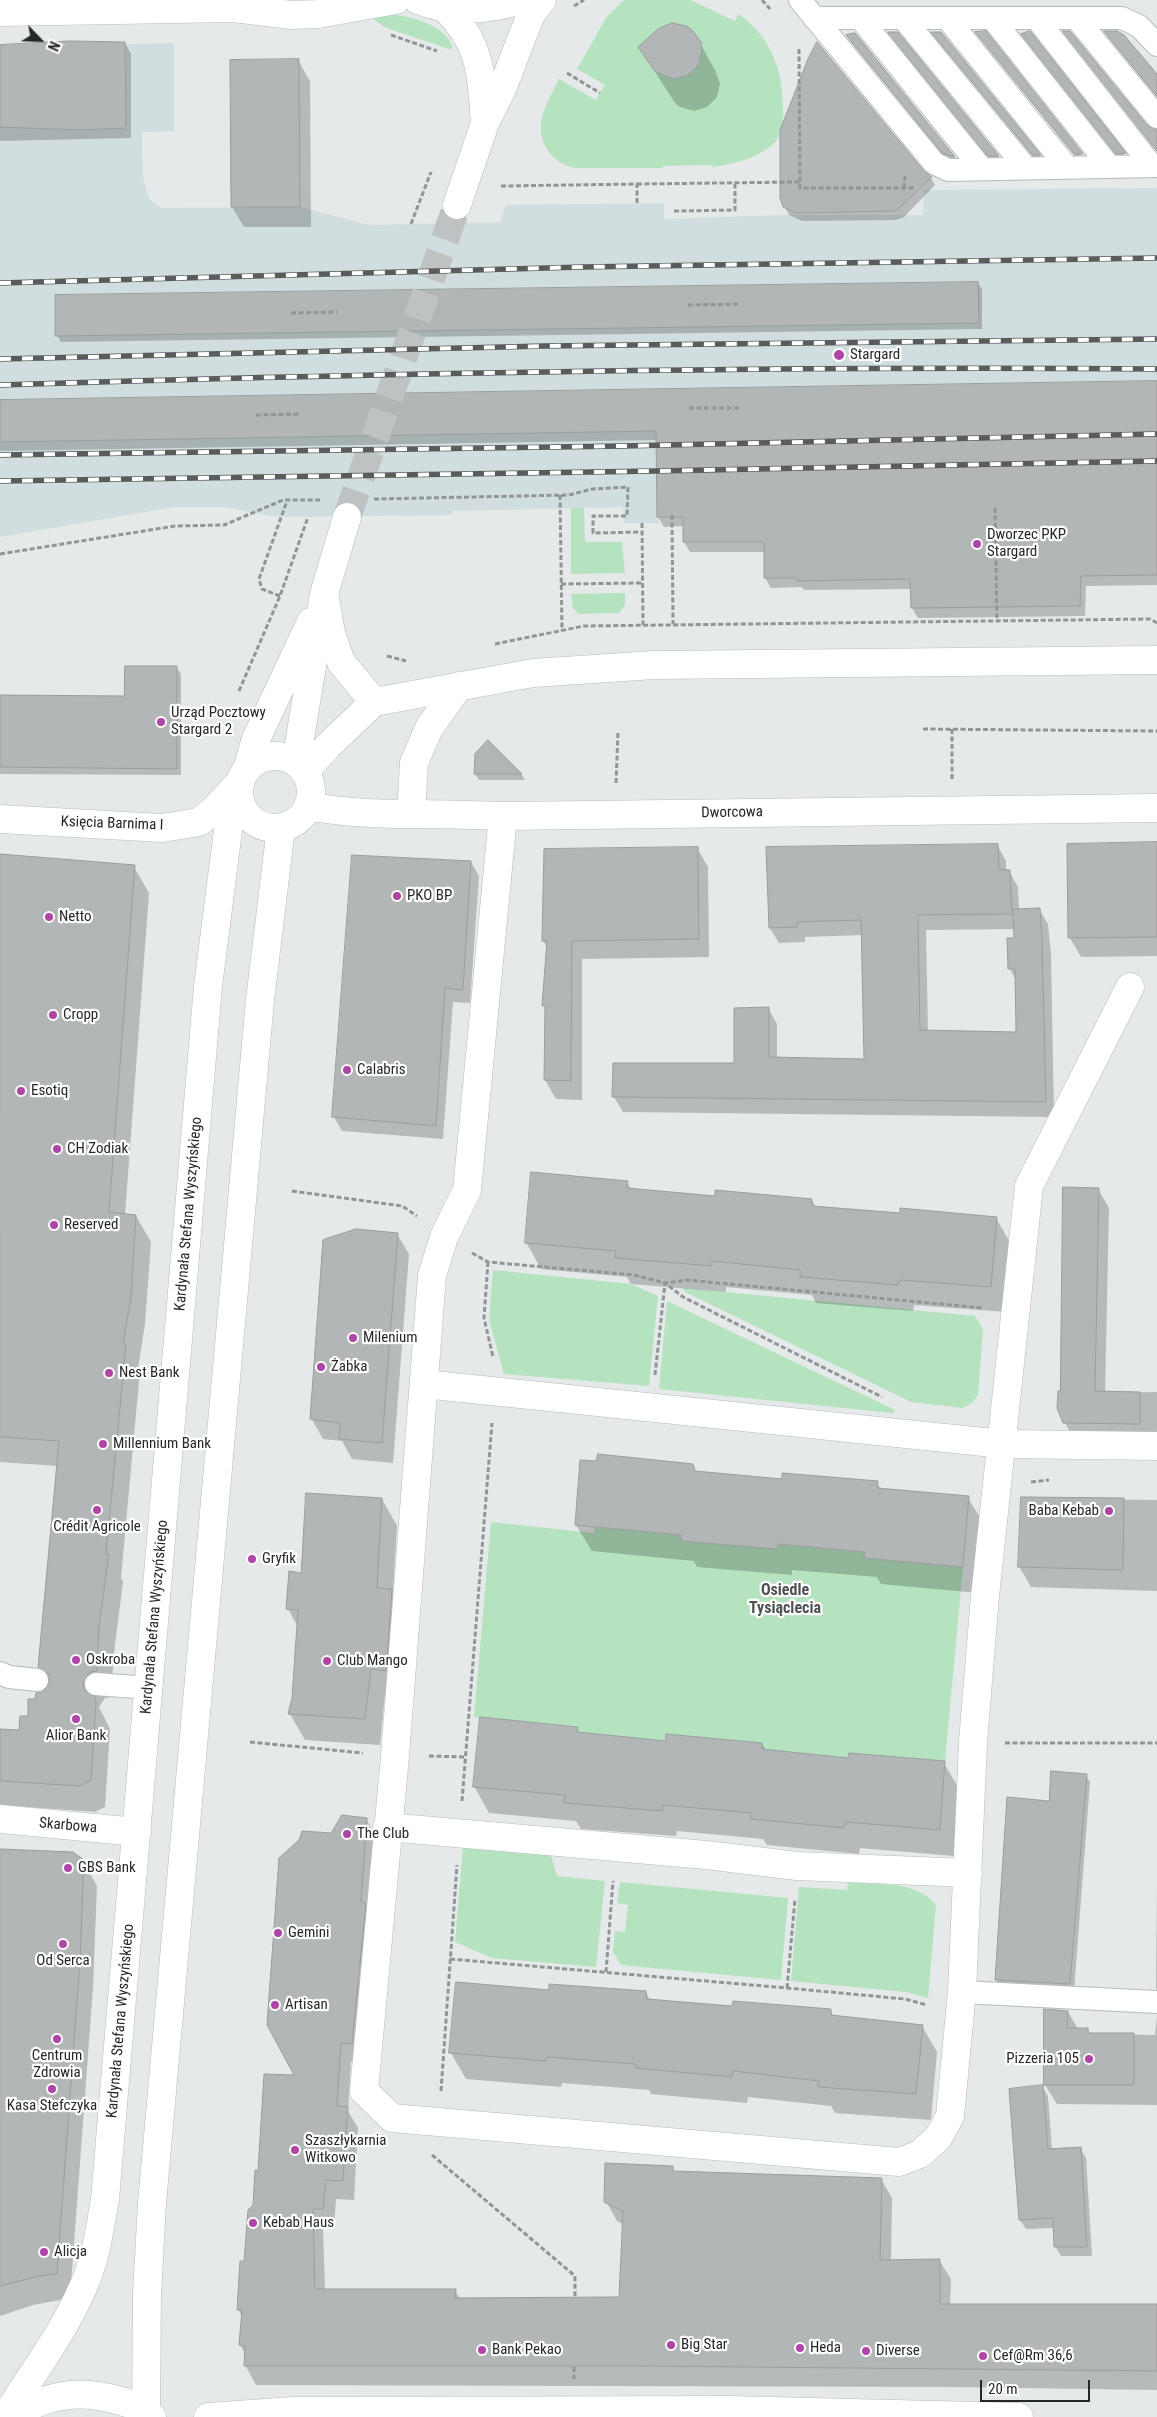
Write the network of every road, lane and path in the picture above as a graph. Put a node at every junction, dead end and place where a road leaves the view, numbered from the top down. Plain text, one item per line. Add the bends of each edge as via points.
1 (262, 0) edge
2 (396, 0) edge
3 (406, 0) edge
4 (418, 0) edge
5 (521, 0) edge
6 (542, 0) edge
7 (800, 0) edge
8 (234, 8) junction
9 (445, 8) junction
10 (0, 12) edge
11 (814, 18) junction
12 (860, 18) junction
13 (904, 18) junction
14 (947, 18) junction
15 (992, 18) junction
16 (1077, 18) junction
17 (1037, 19) junction
18 (382, 32) dead end
19 (1157, 45) edge
20 (442, 54) dead end
21 (567, 73) dead end
22 (600, 93) dead end
23 (1157, 117) edge
24 (485, 123) junction
25 (1110, 166) junction
26 (1155, 166) edge
27 (1067, 167) junction
28 (1026, 168) junction
29 (982, 169) junction
30 (432, 170) dead end
31 (800, 182) dead end
32 (637, 184) junction
33 (735, 184) junction
34 (501, 186) dead end
35 (637, 204) dead end
36 (457, 205) tunnel mouth
37 (674, 211) dead end
38 (412, 224) dead end
39 (739, 304) dead end
40 (688, 305) dead end
41 (291, 312) dead end
42 (337, 312) dead end
43 (689, 408) dead end
44 (739, 408) dead end
45 (256, 414) dead end
46 (301, 414) dead end
47 (560, 495) junction
48 (287, 501) junction
49 (346, 505) junction
50 (996, 508) dead end
51 (672, 516) dead end
52 (308, 517) dead end
53 (642, 523) dead end
54 (642, 532) junction
55 (0, 554) edge
56 (643, 583) junction
57 (561, 584) junction
58 (324, 594) junction
59 (280, 596) junction
60 (997, 621) dead end
61 (673, 624) dead end
62 (643, 625) dead end
63 (562, 631) dead end
64 (1157, 660) edge
65 (460, 686) junction
66 (238, 693) dead end
67 (374, 702) junction
68 (923, 730) dead end
69 (952, 730) junction
70 (1157, 731) edge
71 (618, 732) dead end
72 (300, 767) junction
73 (952, 781) dead end
74 (241, 783) junction
75 (616, 784) dead end
76 (308, 806) junction
77 (1157, 808) edge
78 (411, 814) junction
79 (503, 816) junction
80 (0, 819) edge
81 (281, 828) junction
82 (1130, 987) dead end
83 (292, 1191) dead end
84 (444, 1236) junction
85 (488, 1262) junction
86 (665, 1283) junction
87 (1016, 1311) junction
88 (424, 1384) junction
89 (494, 1391) junction
90 (891, 1401) dead end
91 (650, 1408) junction
92 (1002, 1444) junction
93 (1157, 1446) edge
94 (1051, 1480) dead end
95 (1027, 1486) dead end
96 (0, 1674) edge
97 (37, 1680) dead end
98 (96, 1684) dead end
99 (149, 1688) junction
100 (250, 1742) dead end
101 (973, 1742) junction
102 (1157, 1744) edge
103 (395, 1756) junction
104 (466, 1757) junction
105 (0, 1819) edge
106 (387, 1827) junction
107 (137, 1832) junction
108 (459, 1833) junction
109 (616, 1847) junction
110 (798, 1866) junction
111 (968, 1873) junction
112 (450, 1959) junction
113 (606, 1972) junction
114 (787, 1988) junction
115 (962, 1992) junction
116 (1157, 2002) edge
117 (438, 2122) junction
118 (426, 2150) dead end
119 (575, 2297) dead end
120 (574, 2367) dead end
121 (574, 2382) dead end
122 (149, 2414) edge
123 (7, 2417) edge
124 (208, 2417) edge
125 (1019, 2417) edge

1 - 8 street
2 - 8 street via 318,14 291,15
3 - 4 street
4 - 9 street
5 - 9 street via 473,8
6 - 24 street via 531,14
7 - 11 lane
8 - 10 street
9 - 24 street via 461,24 477,59
11 - 12 lane
11 - 29 lane via 934,163 948,170
12 - 13 lane
12 - 29 lane
13 - 14 lane
13 - 28 lane
14 - 15 lane
14 - 27 lane
15 - 17 lane
15 - 25 lane
16 - 17 lane
16 - 19 lane via 1129,20 1145,30
16 - 23 lane
17 - 26 lane
18 - 20 path
21 - 22 path
24 - 36 street
25 - 26 lane
25 - 27 lane
27 - 28 lane
28 - 29 lane
30 - 38 path
31 - 33 path
32 - 33 path
32 - 34 path
32 - 35 path
33 - 37 path via 735,210
39 - 40 path
41 - 42 path
43 - 44 path
45 - 46 path
47 - 49 path
47 - 54 path via 628,487 627,516 593,516 593,533
47 - 57 path
48 - 49 path
48 - 55 path via 224,525 175,526
48 - 59 path via 259,579 262,589
49 - 58 street, Kardynała Stefana Wyszyńskiego
50 - 60 path
51 - 61 path
52 - 59 path
53 - 54 path
54 - 56 path
56 - 57 path
56 - 62 path
57 - 63 path
58 - 67 street via 331,633 341,662
58 - 72 street, Kardynała Stefana Wyszyńskiego
58 - 74 street, Kardynała Stefana Wyszyńskiego via 260,731
59 - 66 path
64 - 65 street via 654,665 533,673
65 - 67 street
65 - 78 street via 429,728 414,764
67 - 72 street via 329,745
68 - 69 path
69 - 70 path
69 - 73 path
71 - 75 path
72 - 74 street via 286,757 262,758 252,763
72 - 76 street via 310,782
74 - 80 street, Księcia Barnima I via 199,822 162,828
74 - 81 street via 241,808 248,818 269,828
74 - 99 street, Kardynała Stefana Wyszyńskiego via 230,815 208,986
76 - 78 street, Dworcowa via 335,812
76 - 81 street via 298,820
77 - 79 street, Dworcowa
78 - 79 street, Dworcowa
79 - 84 street via 466,1190
81 - 122 street via 258,1020 152,2203 146,2294
82 - 87 street via 1029,1186
83 - 84 path via 402,1206
84 - 85 path
84 - 88 street via 432,1276
85 - 86 path via 634,1275
85 - 89 path via 484,1318 496,1371
86 - 87 path via 686,1280
86 - 90 path via 683,1297
86 - 91 path
87 - 92 street
88 - 89 street
88 - 103 street
89 - 91 street
89 - 104 path
91 - 92 street
92 - 93 street
92 - 101 street
94 - 95 path via 1032,1481
96 - 97 lane
98 - 99 lane
99 - 107 street, Kardynała Stefana Wyszyńskiego
100 - 103 path
101 - 102 path
101 - 111 street
103 - 104 path
103 - 106 street
104 - 108 path
105 - 107 street, Skarbowa
106 - 108 street
106 - 117 street via 364,2091 392,2118
107 - 123 street, Kardynała Stefana Wyszyńskiego via 114,2114 97,2242 85,2284
108 - 109 street
108 - 112 path
109 - 110 street
109 - 113 path
110 - 111 street
110 - 114 path
111 - 115 street
112 - 113 path
112 - 117 path
113 - 114 path
114 - 115 path via 906,1999 933,2007
115 - 116 lane
115 - 117 street via 950,2116 938,2138 920,2154 899,2162
118 - 119 path via 576,2276
120 - 121 path
122 - 123 street via 108,2397 64,2395 28,2406
124 - 125 street via 293,2411 729,2410

